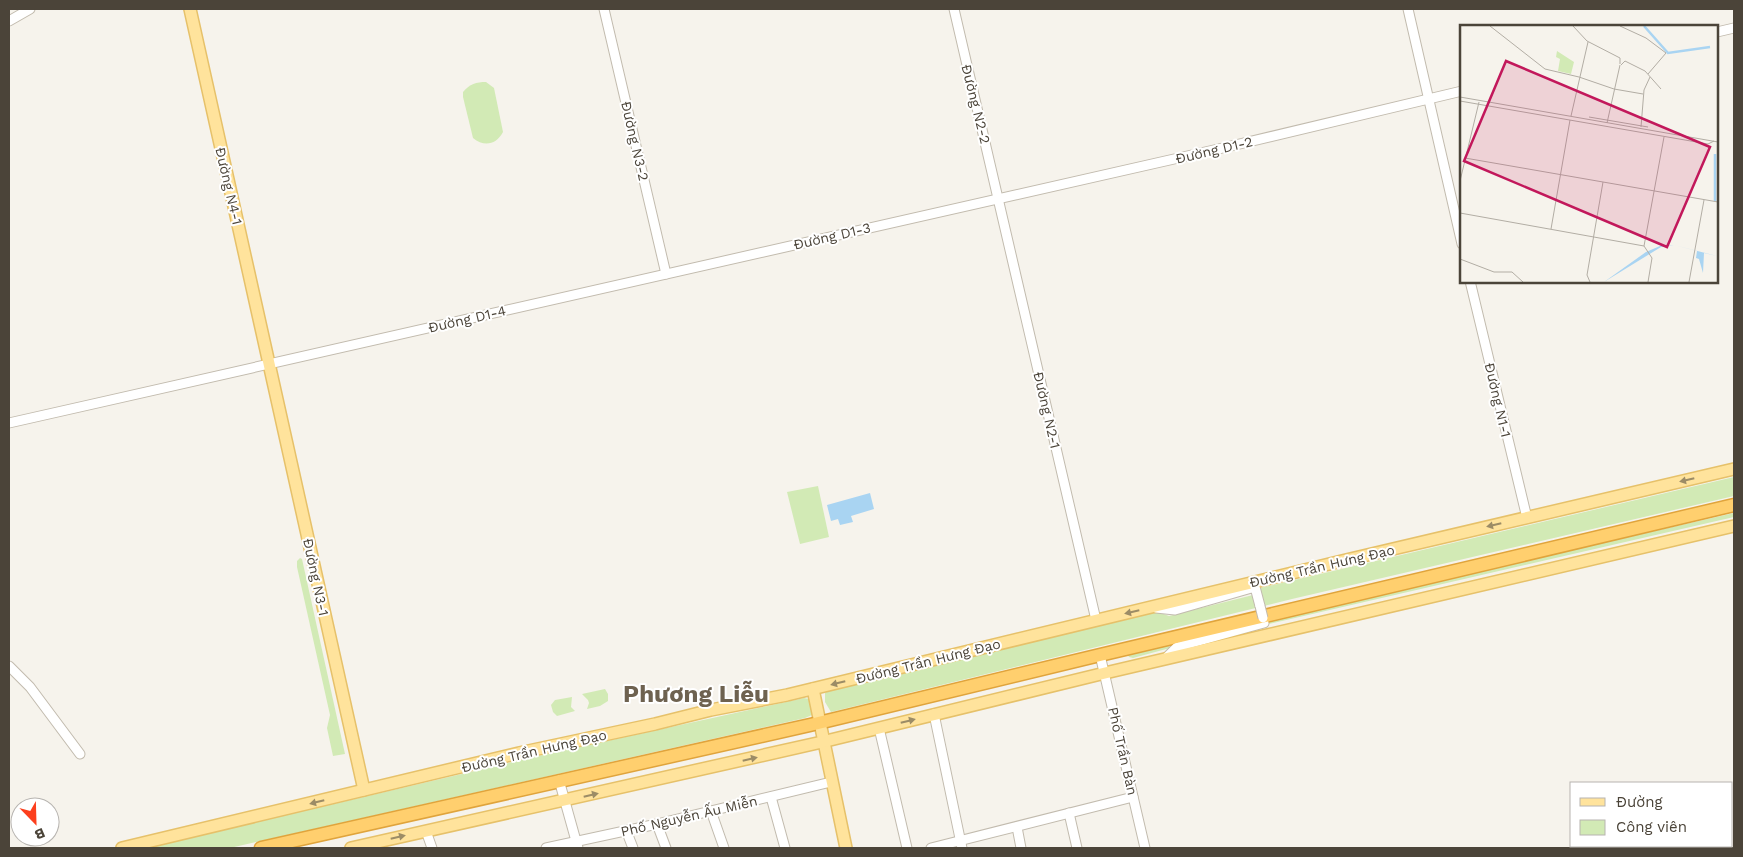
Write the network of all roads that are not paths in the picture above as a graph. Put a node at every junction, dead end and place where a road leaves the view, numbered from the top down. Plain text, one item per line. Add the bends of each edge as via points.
1 (30, 9) edge
2 (190, 9) edge
3 (604, 9) edge
4 (954, 9) edge
5 (1408, 9) edge
6 (9, 21) edge
7 (1734, 28) edge
8 (1718, 32) edge
9 (1460, 91) edge
10 (1428, 98) junction
11 (999, 199) junction
12 (1460, 235) edge
13 (666, 274) junction
14 (1470, 282) edge
15 (269, 364) junction
16 (9, 423) edge
17 (1734, 469) edge
18 (1734, 505) edge
19 (1527, 518) junction
20 (1734, 526) edge
21 (1153, 607) junction
22 (1096, 620) junction
23 (1100, 655) junction
24 (1164, 660) junction
25 (9, 666) edge
26 (1104, 672) junction
27 (813, 689) junction
28 (934, 714) junction
29 (820, 722) junction
30 (879, 728) junction
31 (822, 742) junction
32 (80, 754) dead end
33 (559, 780) junction
34 (831, 782) junction
35 (364, 790) junction
36 (771, 797) junction
37 (1133, 797) junction
38 (564, 801) junction
39 (711, 811) junction
40 (1069, 813) junction
41 (657, 824) junction
42 (1017, 827) junction
43 (626, 830) junction
44 (426, 831) junction
45 (961, 844) edge
46 (577, 845) edge
47 (122, 848) edge
48 (261, 848) edge
49 (351, 848) edge
50 (432, 848) edge
51 (546, 848) edge
52 (633, 848) edge
53 (666, 848) edge
54 (724, 848) edge
55 (785, 848) edge
56 (846, 848) edge
57 (907, 848) edge
58 (931, 848) edge
59 (1021, 848) edge
60 (1077, 848) edge
61 (1145, 848) edge

1 - 6 street
2 - 15 main road, Đường N4-1
3 - 13 street, Đường N3-2
4 - 11 street, Đường N2-2
5 - 10 street
7 - 8 street
9 - 10 street, Đường D1-2
10 - 11 street, Đường D1-2
10 - 12 street
11 - 13 street, Đường D1-3
11 - 22 street, Đường N2-1
13 - 15 street, Đường D1-4
14 - 19 street, Đường N1-1
15 - 16 street, Đường D1-4
15 - 35 main road, Đường N3-1
17 -> 19 main road, Đường Trần Hưng Đạo
18 - 23 highway
19 -> 21 main road, Đường Trần Hưng Đạo
20 - 24 main road
21 -> 22 main road, Đường Trần Hưng Đạo
21 - 24 street, bridge via 1175,610 1255,587 1264,623 1177,647
22 -> 27 main road, Đường Trần Hưng Đạo
23 - 26 street, Phố Trần Bàn
23 - 29 highway
24 - 26 main road
25 - 32 street via 30,687
26 - 28 main road
26 - 37 street, Phố Trần Bàn
27 - 29 main road
27 - 35 main road, Đường Trần Hưng Đạo
30 -> 28 main road
28 - 45 street
29 - 31 main road
29 - 33 highway
30 - 31 main road
30 - 57 street
31 - 34 main road
38 -> 31 main road
33 - 38 street
33 - 48 highway
34 - 36 street, Phố Nguyễn Ấu Miễn
34 - 56 main road
35 -> 47 main road, Đường Trần Hưng Đạo
36 - 39 street, Phố Nguyễn Ấu Miễn
36 - 55 street
37 - 40 street
37 - 61 street, Phố Trần Bàn
38 - 44 main road
38 - 46 street
39 - 41 street, Phố Nguyễn Ấu Miễn
39 - 54 street
40 - 42 street
40 - 60 street
41 - 43 street, Phố Nguyễn Ấu Miễn
41 - 53 street
42 - 45 street
42 - 59 street
43 - 46 street, Phố Nguyễn Ấu Miễn
43 - 52 street
49 -> 44 main road
44 - 50 street
45 - 58 street
46 - 51 street, Phố Nguyễn Ấu Miễn

